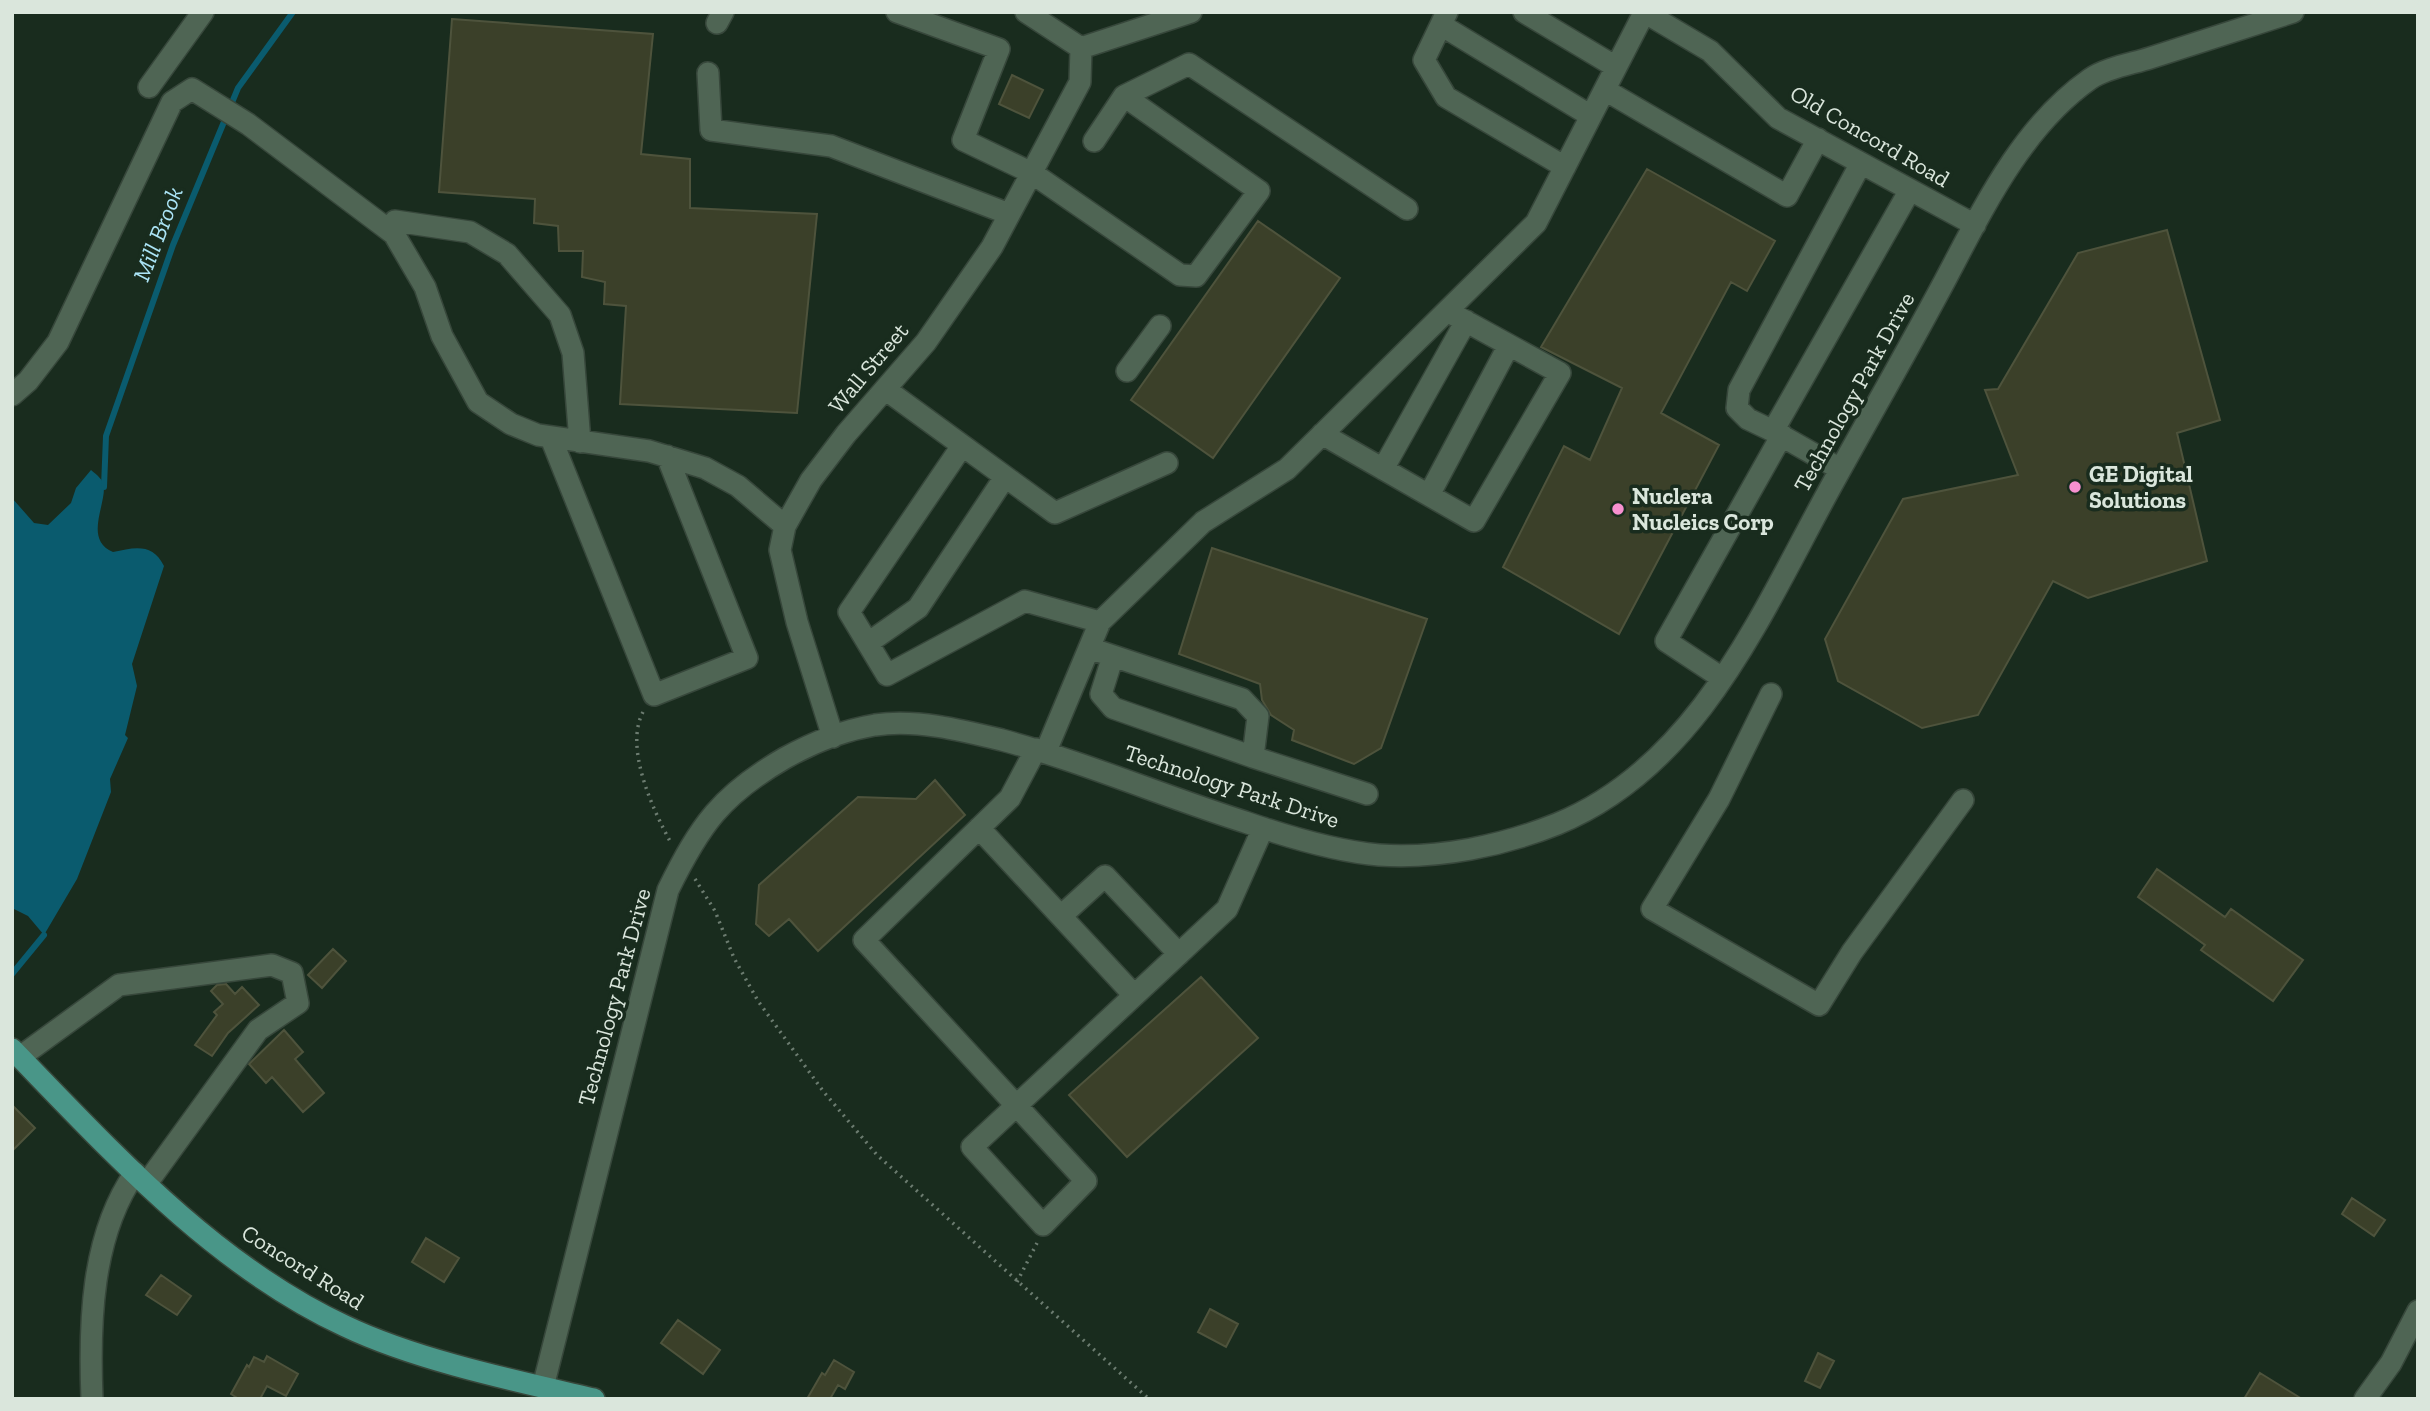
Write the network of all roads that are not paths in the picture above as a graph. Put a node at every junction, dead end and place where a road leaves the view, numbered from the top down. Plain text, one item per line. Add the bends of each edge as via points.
1 (203, 12) edge
2 (897, 12) edge
3 (1026, 12) edge
4 (1191, 12) edge
5 (1524, 12) edge
6 (2293, 12) edge
7 (1644, 13) edge
8 (1444, 19) edge
9 (1081, 48) junction
10 (1616, 67) junction
11 (708, 74) dead end
12 (149, 87) dead end
13 (1605, 90) junction
14 (1124, 96) junction
15 (1591, 116) junction
16 (1818, 139) junction
17 (1094, 141) dead end
18 (1861, 163) junction
19 (1564, 167) junction
20 (1032, 173) junction
21 (1910, 190) junction
22 (1407, 209) dead end
23 (1009, 214) junction
24 (395, 221) dead end
25 (1975, 225) junction
26 (1456, 316) junction
27 (1160, 326) dead end
28 (1509, 345) junction
29 (1127, 371) dead end
30 (885, 390) junction
31 (12, 395) edge
32 (1777, 433) junction
33 (1322, 434) junction
34 (551, 438) junction
35 (580, 442) junction
36 (962, 446) junction
37 (667, 456) junction
38 (1167, 463) dead end
39 (1383, 469) junction
40 (1840, 469) junction
41 (1005, 477) junction
42 (1429, 495) junction
43 (785, 526) junction
44 (1100, 622) junction
45 (868, 643) junction
46 (1089, 648) junction
47 (1113, 656) junction
48 (1722, 678) junction
49 (1771, 694) dead end
50 (833, 737) junction
51 (1041, 750) junction
52 (1253, 757) junction
53 (1367, 794) dead end
54 (1963, 800) dead end
55 (979, 828) junction
56 (1262, 828) junction
57 (1061, 916) junction
58 (1179, 954) junction
59 (1134, 995) junction
60 (16, 1053) edge
61 (1016, 1106) junction
62 (141, 1178) junction
63 (2418, 1311) edge
64 (542, 1387) junction
65 (92, 1399) edge
66 (594, 1399) edge
67 (2365, 1399) edge

1 - 12 street
2 - 20 street via 999,49 963,140
3 - 9 street
4 - 9 street
5 - 10 street
6 - 25 street, Technology Park Drive via 2094,76 2038,128
7 - 10 street
7 - 16 street, Old Concord Road via 1710,51 1778,118
8 - 15 street
8 - 19 street via 1424,60 1446,97
9 - 20 street, Wall Street via 1080,82
10 - 13 street
11 - 23 street via 711,130 831,146
13 - 15 street
13 - 16 street via 1787,196
14 - 17 street
14 - 20 street via 1259,191 1196,276 1180,275
14 - 22 street via 1189,64
15 - 19 street
16 - 18 street, Old Concord Road
18 - 21 street, Old Concord Road
18 - 32 street via 1739,390 1737,408
19 - 26 street via 1536,223
20 - 23 street, Wall Street
21 - 25 street, Old Concord Road
21 - 32 street
23 - 30 street, Wall Street via 992,247 926,342
24 - 35 street via 470,232 508,254 560,315 573,353
25 - 40 street, Technology Park Drive
26 - 28 street
26 - 33 street
26 - 39 street
27 - 29 street
28 - 42 street
28 - 42 street via 1560,373 1474,521
30 - 36 street
30 - 43 street, Wall Street via 811,480
31 - 34 street via 28,382 58,342 166,113 172,102 192,89 248,124 394,234 425,287 442,335 478,402 511,424
32 - 40 street
32 - 48 street via 1666,641
33 - 39 street
33 - 44 street via 1287,469 1203,522
34 - 35 street
34 - 37 street via 654,695 747,658
35 - 37 street
36 - 41 street
36 - 45 street via 849,611
37 - 43 street via 738,485
38 - 41 street via 1055,513
39 - 42 street
40 - 48 street, Technology Park Drive
41 - 45 street via 918,608
43 - 50 street, Wall Street via 780,550
44 - 45 street via 1026,601 887,675
44 - 46 street
46 - 47 street
46 - 51 street
47 - 52 street via 1242,699 1258,716
47 - 52 street via 1101,694 1113,708
48 - 56 street, Technology Park Drive via 1668,749 1638,776 1559,823 1520,836 1433,855 1380,855
49 - 54 street via 1719,799 1652,909 1819,1004
50 - 51 street, Technology Park Drive via 874,725 914,723
50 - 64 street, Technology Park Drive via 800,749 750,778 698,831 682,860 664,903
51 - 55 street via 1010,798
51 - 56 street, Technology Park Drive
52 - 53 street
55 - 57 street
55 - 61 street via 864,940
56 - 58 street via 1227,909
57 - 58 street via 1105,876
57 - 59 street
58 - 59 street
59 - 61 street
60 - 62 main road, Concord Road
60 - 62 street via 119,985 272,965 292,973 298,1003 258,1030
61 - 61 street via 1086,1181 1043,1225 972,1147
62 - 64 main road, Concord Road via 251,1271 344,1326 394,1346
62 - 65 street via 116,1204 98,1274
63 - 67 street via 2391,1363
64 - 66 main road, Concord Road

